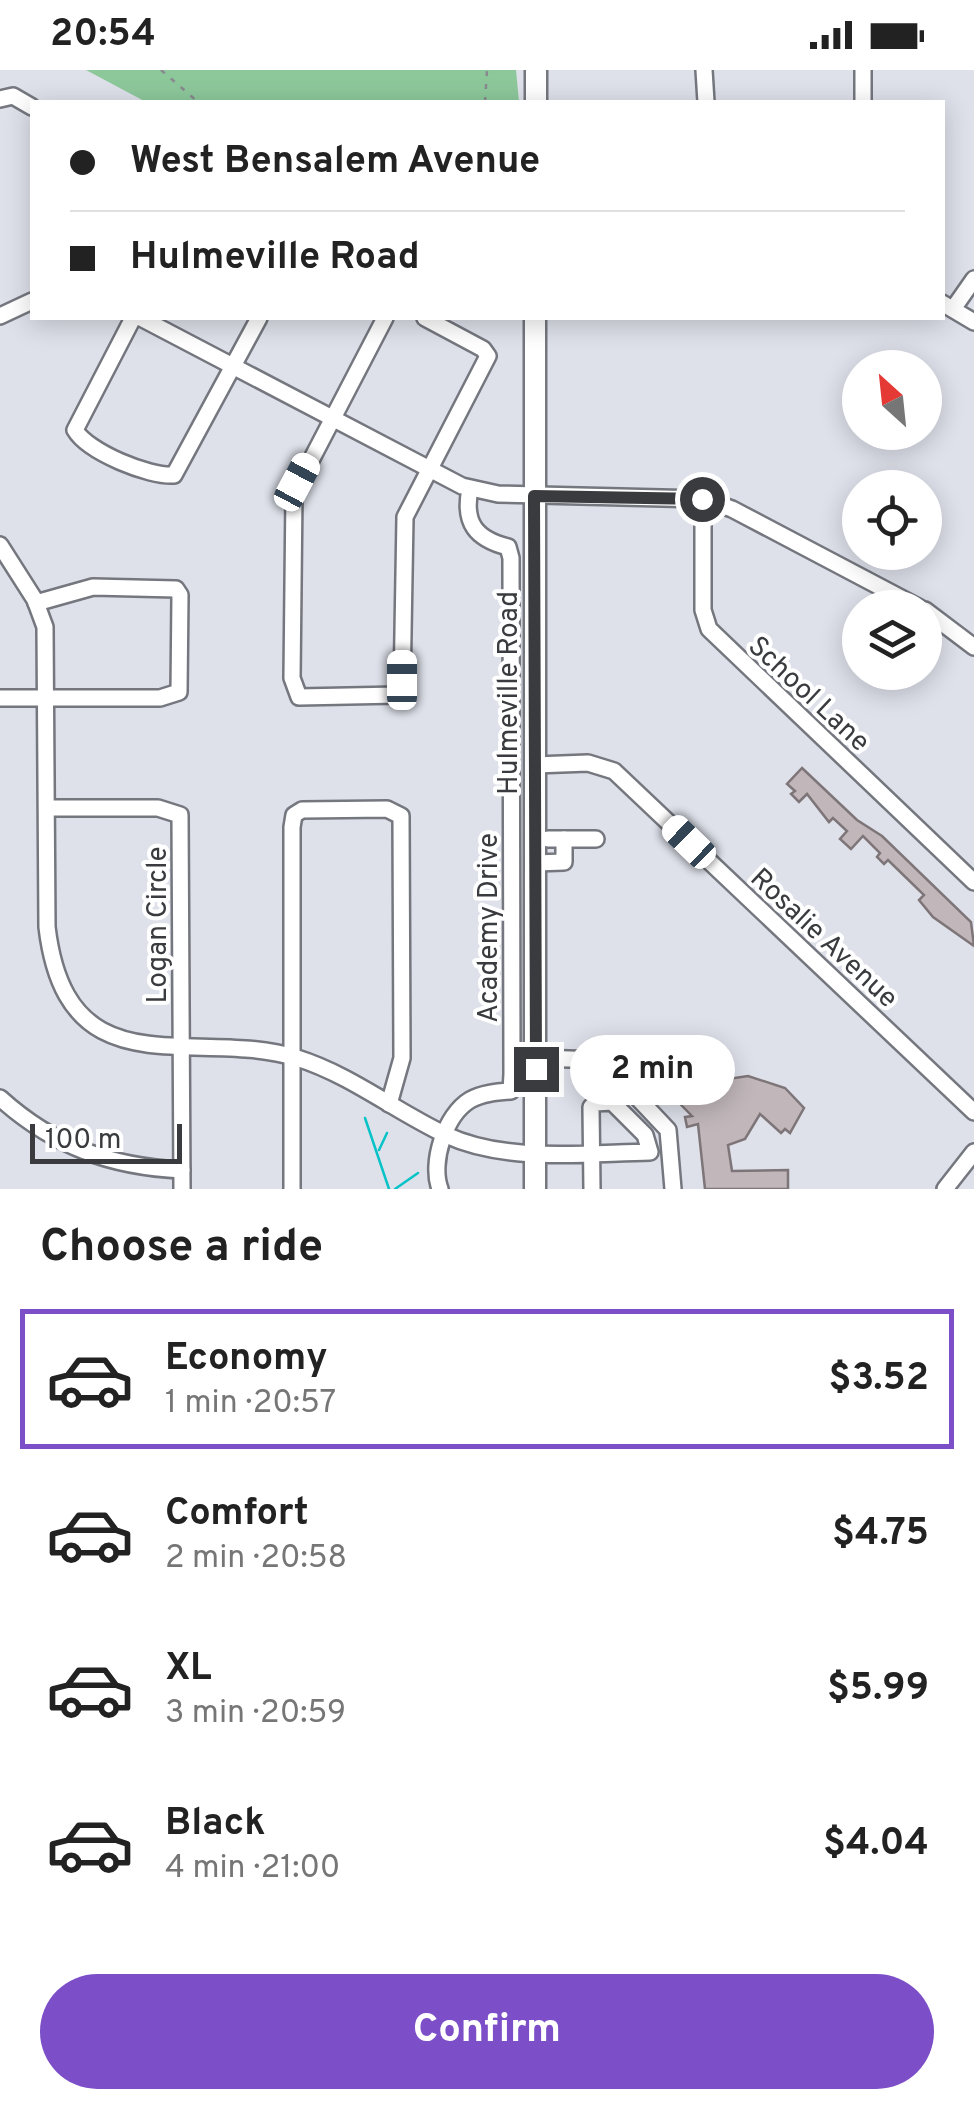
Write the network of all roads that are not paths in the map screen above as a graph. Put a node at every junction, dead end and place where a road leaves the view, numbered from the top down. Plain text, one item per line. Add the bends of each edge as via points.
1 (536, 70) edge
2 (704, 70) edge
3 (863, 70) edge
4 (0, 99) edge
5 (536, 100) edge
6 (706, 100) edge
7 (863, 100) edge
8 (30, 106) edge
9 (974, 279) edge
10 (30, 302) edge
11 (948, 306) edge
12 (0, 316) edge
13 (132, 320) edge
14 (146, 320) edge
15 (258, 320) edge
16 (384, 320) edge
17 (429, 320) edge
18 (536, 320) edge
19 (974, 322) edge
20 (232, 367) junction
21 (331, 418) junction
22 (428, 470) junction
23 (470, 489) junction
24 (534, 496) junction
25 (702, 499) junction
26 (0, 545) edge
27 (886, 590) edge
28 (36, 603) junction
29 (942, 624) edge
30 (974, 647) edge
31 (0, 698) edge
32 (48, 698) junction
33 (535, 765) junction
34 (47, 808) junction
35 (596, 839) dead end
36 (536, 863) junction
37 (974, 882) edge
38 (181, 1049) junction
39 (293, 1057) junction
40 (536, 1058) junction
41 (0, 1098) edge
42 (389, 1104) junction
43 (974, 1112) edge
44 (446, 1135) junction
45 (534, 1152) junction
46 (974, 1152) edge
47 (592, 1153) junction
48 (182, 1170) junction
49 (182, 1189) edge
50 (292, 1189) edge
51 (440, 1189) edge
52 (535, 1189) edge
53 (592, 1189) edge
54 (673, 1189) edge
55 (945, 1189) edge

1 - 5 main road
2 - 6 street
3 - 7 street
4 - 8 street via 13,96
9 - 11 street
10 - 12 street
11 - 19 street
13 - 20 street via 75,430 144,473 174,475
14 - 20 street
15 - 20 street
16 - 21 street
17 - 22 street via 488,356
18 - 24 main road, Hulmeville Road
20 - 21 street
21 - 22 street
21 - 22 street via 294,492 292,678 299,697 400,694 402,529
22 - 23 street
23 - 24 street
23 - 44 street, Academy Drive via 467,510 474,530 508,547 511,558 510,1092 468,1101
24 - 25 street
24 - 33 main road, Hulmeville Road
25 - 27 street
25 - 37 street, School Lane via 709,629
26 - 28 street
28 - 32 street via 46,638
28 - 32 street via 93,587 168,588 180,595 177,695
29 - 30 street
31 - 32 street
32 - 34 street
33 - 36 main road, Hulmeville Road
33 - 43 street, Rosalie Avenue via 588,764 614,772
34 - 38 street via 46,926 67,993 117,1038
34 - 38 street, Logan Circle via 158,808 180,815
35 - 36 street via 556,838 564,862
36 - 40 main road, Hulmeville Road
38 - 39 street
38 - 48 street
39 - 42 street
39 - 42 street via 294,816 397,810 402,1058
39 - 50 street
40 - 45 main road, Hulmeville Road
40 - 54 street via 602,1060 668,1130
41 - 48 street via 39,1130 82,1152 130,1166
42 - 44 street
44 - 45 street via 481,1147
44 - 51 street via 436,1164
45 - 47 street
45 - 52 main road, Hulmeville Road
46 - 55 street
47 - 47 street via 618,1152 650,1152 644,1135 612,1102 592,1105
47 - 53 street
48 - 49 street

